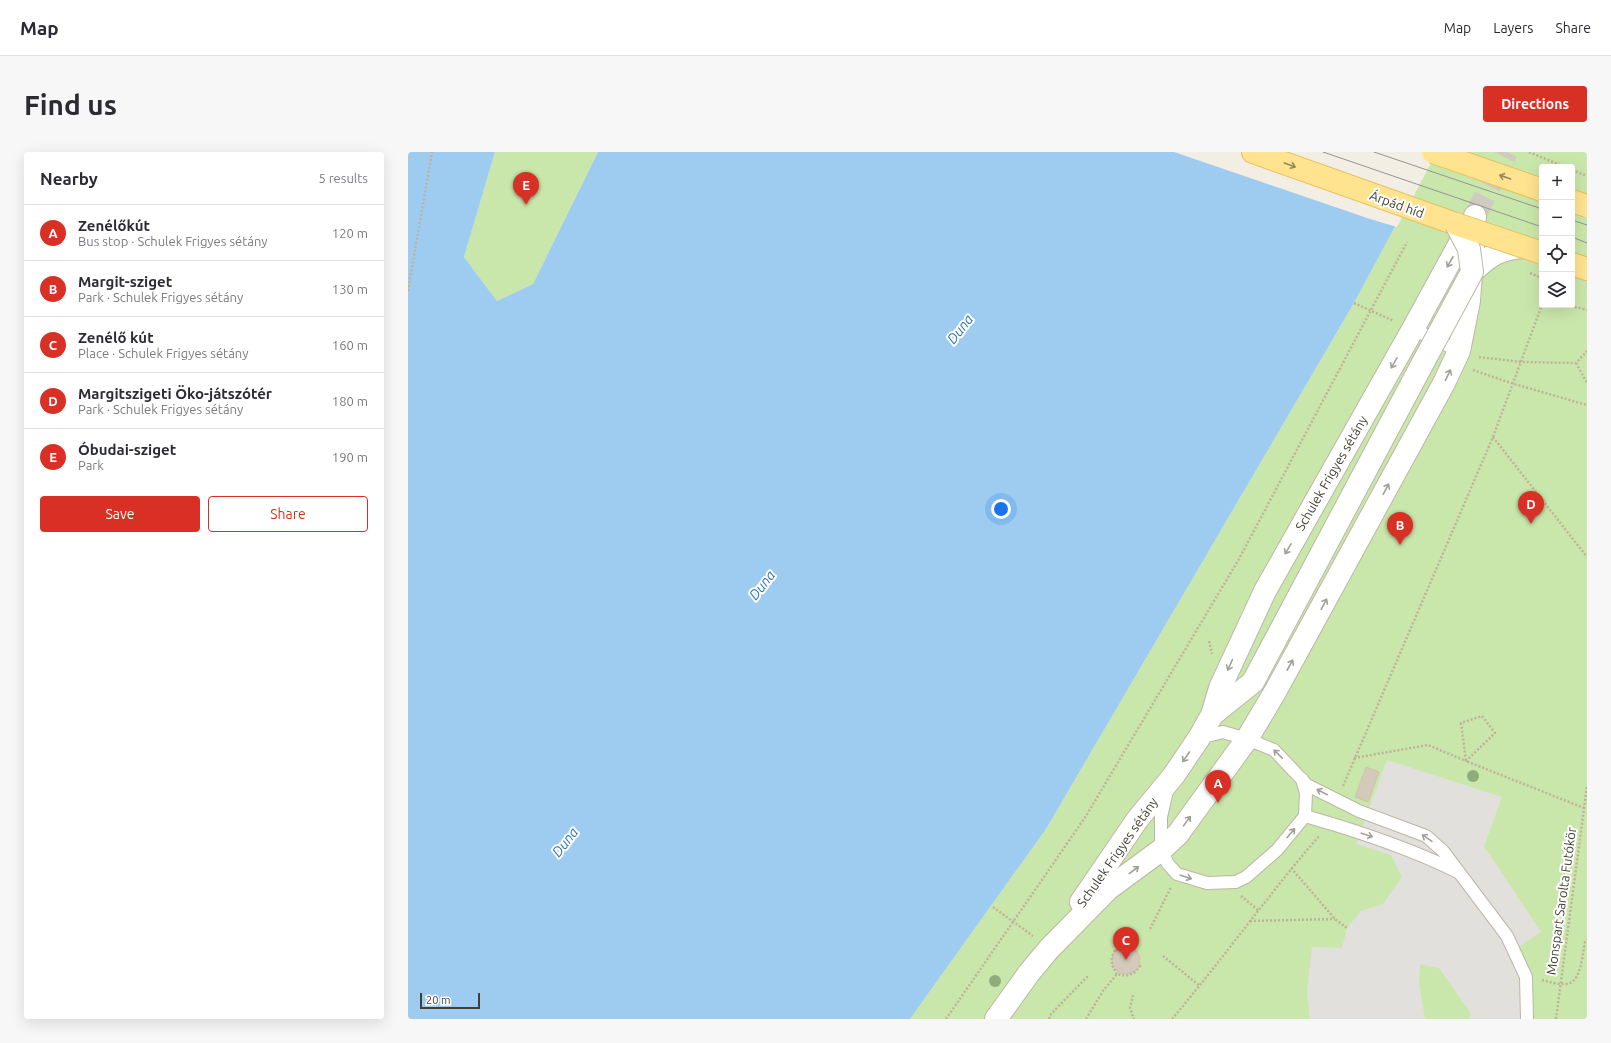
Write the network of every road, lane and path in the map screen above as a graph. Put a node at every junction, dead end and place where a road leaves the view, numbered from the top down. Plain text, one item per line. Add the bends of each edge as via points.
1 (432, 152) edge
2 (1253, 152) edge
3 (1433, 152) edge
4 (1529, 152) edge
5 (1558, 164) edge
6 (1575, 171) edge
7 (1587, 176) edge
8 (1539, 189) edge
9 (1575, 202) edge
10 (1587, 206) edge
11 (1456, 224) junction
12 (1407, 242) dead end
13 (1533, 250) edge
14 (1575, 265) edge
15 (1587, 269) edge
16 (1472, 272) junction
17 (1530, 274) dead end
18 (1539, 277) edge
19 (408, 291) edge
20 (1460, 293) dead end
21 (1354, 303) dead end
22 (1575, 307) edge
23 (1541, 308) edge
24 (1587, 310) edge
25 (1371, 311) junction
26 (1413, 329) junction
27 (1435, 339) junction
28 (1459, 350) junction
29 (1587, 352) edge
30 (1522, 362) junction
31 (1576, 363) junction
32 (1472, 370) dead end
33 (1587, 383) edge
34 (1514, 384) junction
35 (1587, 405) edge
36 (1493, 437) junction
37 (1587, 557) edge
38 (1253, 682) junction
39 (1212, 715) junction
40 (1199, 738) junction
41 (1247, 738) junction
42 (1354, 758) junction
43 (1466, 761) junction
44 (1174, 775) junction
45 (1302, 779) junction
46 (1587, 786) edge
47 (1343, 803) junction
48 (1584, 808) junction
49 (1305, 816) junction
50 (1330, 823) junction
51 (1161, 850) junction
52 (1291, 868) junction
53 (1457, 870) junction
54 (1177, 874) junction
55 (993, 907) dead end
56 (1335, 919) junction
57 (1249, 921) junction
58 (1014, 922) junction
59 (1347, 928) dead end
60 (1150, 929) dead end
61 (1030, 934) dead end
62 (1587, 940) edge
63 (1049, 949) junction
64 (1117, 951) dead end
65 (1163, 956) dead end
66 (1139, 965) dead end
67 (1117, 974) junction
68 (1089, 975) dead end
69 (1526, 977) junction
70 (1560, 983) junction
71 (1200, 986) junction
72 (1133, 995) dead end
73 (946, 1019) edge
74 (996, 1019) edge
75 (1048, 1019) edge
76 (1086, 1019) edge
77 (1134, 1019) edge
78 (1172, 1019) edge
79 (1527, 1019) edge
80 (1556, 1019) edge

1 - 19 path
2 -> 11 main road, Árpád híd
8 -> 3 main road, bridge
4 - 5 path
6 - 7 path
9 - 10 main road, bridge
11 - 13 main road, Árpád híd, bridge
11 - 16 street, bridge via 1469,249
12 - 25 path
13 - 16 street, Schulek Frigyes sétány, bridge via 1510,248 1498,252 1483,261
14 - 15 main road
16 - 38 street, Schulek Frigyes sétány, bridge
17 - 18 path
20 - 27 lane
21 - 25 path
22 - 24 path
23 - 30 path
25 - 26 path
25 - 58 path via 1238,559 1086,816
26 - 27 lane
28 -> 26 street, Schulek Frigyes sétány via 1468,301 1475,216
26 -> 39 street, Schulek Frigyes sétány via 1265,591 1220,688
27 - 28 lane
28 - 30 path via 1470,356
41 -> 28 street, Schulek Frigyes sétány via 1319,613 1444,383
29 - 31 path
30 - 31 path
30 - 34 path
31 - 33 path
32 - 34 path
34 - 35 path
34 - 36 path
36 - 37 path
36 - 42 path
38 - 39 street, Schulek Frigyes sétány
38 - 41 street, Schulek Frigyes sétány
39 - 40 street, Schulek Frigyes sétány
40 - 41 lane via 1223,732
40 -> 44 street, Schulek Frigyes sétány
45 -> 41 lane via 1274,750
51 -> 41 street, Schulek Frigyes sétány via 1178,834
42 - 43 path via 1428,745
42 - 47 path via 1343,785
43 - 43 path via 1495,733 1482,716 1461,723
43 - 48 path
44 - 51 lane via 1165,796 1161,817
44 - 63 street, Schulek Frigyes sétány via 1137,820
47 -> 45 lane via 1307,785
45 - 49 lane via 1306,793
46 - 48 path, Monspart Sarolta Futókör
53 -> 47 lane via 1443,851 1426,836
48 - 70 path, Monspart Sarolta Futókör
49 - 50 lane
54 -> 49 lane via 1207,883 1236,882 1246,877 1277,850
50 - 52 path
50 -> 53 lane via 1394,844
51 - 54 lane
63 -> 51 street, Schulek Frigyes sétány via 1108,889
52 - 56 path
52 - 57 path
53 - 69 lane via 1507,936
54 - 60 path
55 - 58 path
56 - 57 path
56 - 59 path
57 - 71 path
58 - 61 path
58 - 73 path
62 - 70 path via 1576,978 1570,983
63 - 74 street, Schulek Frigyes sétány
64 - 67 path via 1114,951 1111,959 1112,967
65 - 71 path
66 - 67 path via 1134,974
67 - 76 path
68 - 75 path
69 - 70 path
69 - 79 lane
70 - 80 path, Monspart Sarolta Futókör
71 - 78 path
72 - 77 path via 1130,1008

